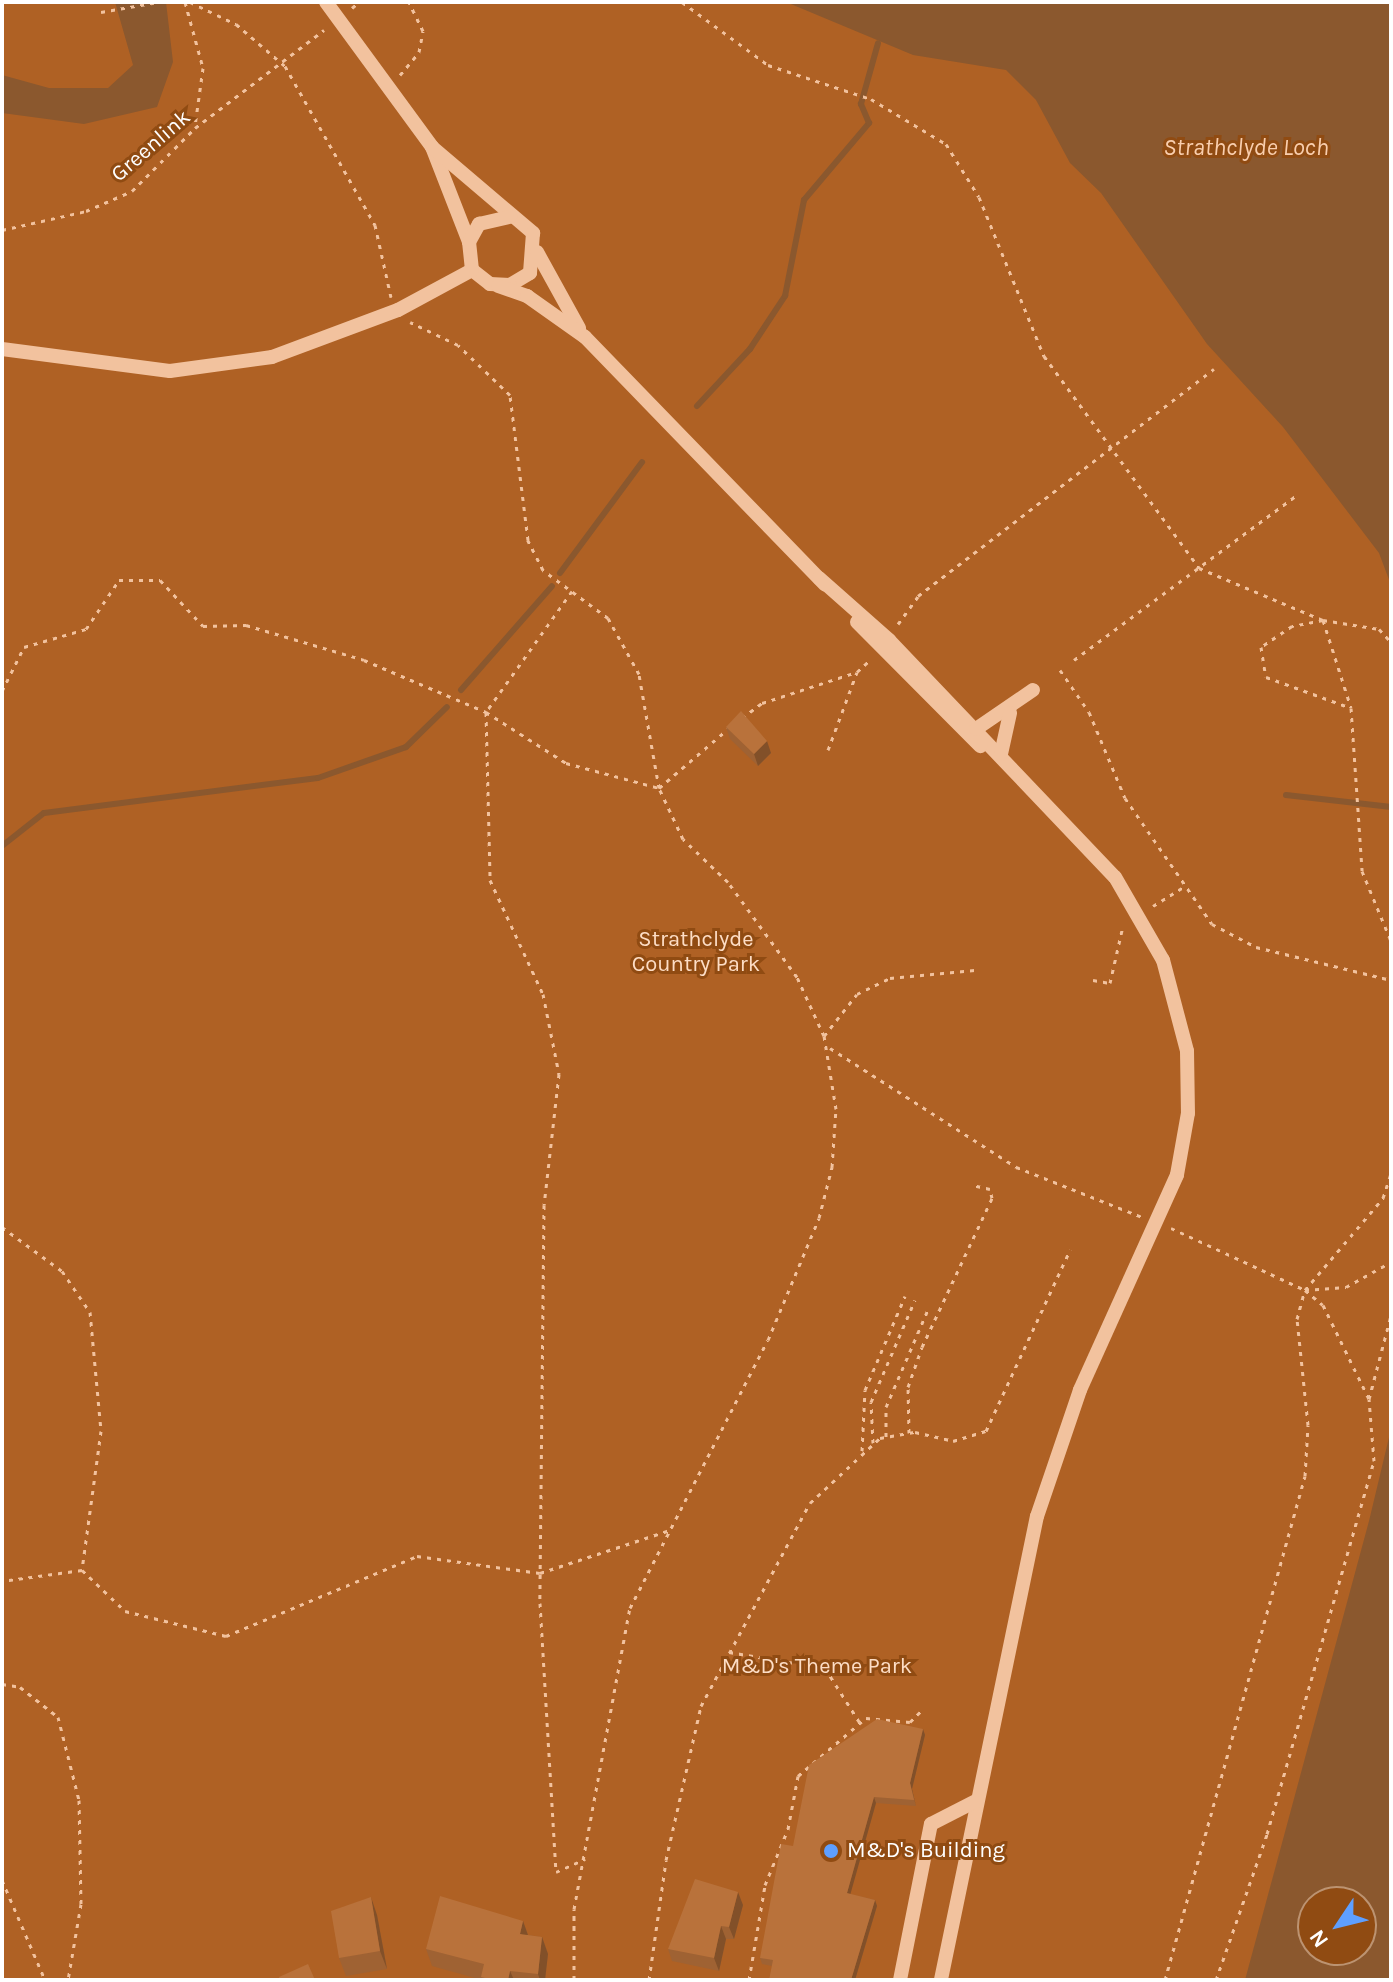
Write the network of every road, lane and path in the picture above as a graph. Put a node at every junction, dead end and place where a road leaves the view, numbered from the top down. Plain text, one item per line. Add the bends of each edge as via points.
1 (158, 2) edge
2 (187, 2) edge
3 (326, 2) edge
4 (409, 2) edge
5 (682, 2) edge
6 (101, 12) dead end
7 (340, 17) junction
8 (285, 66) junction
9 (391, 82) junction
10 (195, 128) junction
11 (432, 147) junction
12 (510, 217) junction
13 (2, 230) edge
14 (469, 242) junction
15 (537, 252) junction
16 (472, 270) junction
17 (498, 286) junction
18 (398, 310) junction
19 (585, 337) junction
20 (2, 349) edge
21 (1214, 369) dead end
22 (1109, 450) junction
23 (1298, 494) dead end
24 (1199, 568) junction
25 (819, 578) junction
26 (573, 590) junction
27 (1323, 620) junction
28 (896, 632) dead end
29 (1391, 642) edge
30 (876, 653) dead end
31 (1074, 660) dead end
32 (1060, 670) dead end
33 (857, 672) junction
34 (1033, 690) dead end
35 (2, 691) edge
36 (1351, 708) junction
37 (486, 712) junction
38 (1010, 713) junction
39 (976, 729) junction
40 (828, 750) dead end
41 (1001, 754) junction
42 (659, 788) junction
43 (1183, 887) junction
44 (1137, 914) junction
45 (1391, 941) edge
46 (975, 970) dead end
47 (1093, 980) dead end
48 (1391, 980) edge
49 (824, 1036) junction
50 (829, 1047) junction
51 (1391, 1173) edge
52 (972, 1185) dead end
53 (1158, 1223) junction
54 (2, 1227) edge
55 (1070, 1250) dead end
56 (1391, 1262) edge
57 (1305, 1290) junction
58 (905, 1296) dead end
59 (915, 1300) dead end
60 (929, 1307) dead end
61 (1391, 1315) edge
62 (1369, 1399) junction
63 (909, 1433) junction
64 (886, 1437) junction
65 (873, 1443) junction
66 (862, 1451) junction
67 (672, 1530) junction
68 (82, 1570) junction
69 (540, 1573) junction
70 (2, 1581) edge
71 (728, 1652) junction
72 (2, 1684) edge
73 (923, 1709) dead end
74 (860, 1723) junction
75 (976, 1801) junction
76 (585, 1859) junction
77 (2, 1880) edge
78 (45, 1980) edge
79 (68, 1980) edge
80 (574, 1980) edge
81 (649, 1980) edge
82 (749, 1980) edge
83 (900, 1980) edge
84 (941, 1980) edge
85 (1165, 1980) edge
86 (1216, 1980) edge

1 - 6 path
2 - 8 path via 236,24
2 - 10 path via 203,68
3 - 7 street
4 - 9 path via 423,31 419,52
5 - 22 path via 768,65 871,99 946,144 979,197 1044,356
7 - 8 path, Greenlink
7 - 9 street
8 - 10 path, Greenlink
8 - 18 path via 375,225
9 - 11 street
10 - 13 path, Greenlink via 132,191 86,211
11 - 12 street
11 - 14 street
12 - 14 street via 479,224
12 - 15 street via 533,233
14 - 16 street
15 - 17 street via 520,282
15 - 19 street
16 - 17 street
16 - 18 street
17 - 19 street via 527,296
18 - 20 street via 272,357 170,371
18 - 26 path via 495,373 510,395 528,540 543,570
19 - 25 street
21 - 22 path
22 - 24 path
22 - 28 path via 918,596
23 - 24 path
24 - 27 path
24 - 31 path
25 - 39 street
25 - 44 street
26 - 37 path
26 - 42 path via 608,618 639,674
27 - 29 path via 1379,629
27 - 36 path
27 - 36 path via 1292,626 1261,647 1266,677
30 - 33 path
32 - 43 path via 1089,712 1125,798
33 - 40 path
33 - 42 path via 762,703
34 - 38 street
35 - 37 path via 24,647 86,629 119,580 160,580 203,626 246,625 364,660
36 - 45 path via 1362,871
37 - 42 path via 566,763
37 - 69 path via 490,880 511,938 543,994 559,1074 544,1205
38 - 39 street
38 - 41 street
39 - 41 street
41 - 44 street via 1115,877
42 - 49 path via 683,839 728,882 797,977
43 - 44 path
43 - 48 path via 1212,924 1256,947
44 - 47 path via 1110,983
44 - 53 street via 1172,984 1187,1051 1186,1125
46 - 49 path via 890,978 857,994
49 - 50 path
50 - 53 path via 1016,1167
50 - 67 path via 836,1109 819,1218
51 - 57 path via 1383,1198
52 - 63 path via 990,1189 992,1198 922,1347 908,1387
53 - 57 path
53 - 75 street via 1080,1390 1037,1516
54 - 68 path via 62,1271 90,1312 101,1431
55 - 63 path via 986,1431 953,1441
56 - 57 path via 1346,1287
57 - 62 path via 1323,1305
57 - 85 path via 1297,1319 1308,1425 1305,1476
58 - 66 path via 865,1390
59 - 65 path via 871,1402
60 - 64 path via 886,1407
61 - 62 path
62 - 86 path via 1374,1461 1267,1834
63 - 64 path
64 - 65 path
65 - 66 path
66 - 71 path via 810,1503
67 - 69 path
67 - 76 path via 630,1608
68 - 69 path via 125,1611 226,1636 417,1556
68 - 70 path
69 - 76 path via 556,1872
71 - 74 path via 825,1668
71 - 81 path via 701,1706 666,1860
72 - 79 path via 20,1687 58,1717 79,1800 81,1904
73 - 74 path via 910,1722
74 - 82 path via 798,1776 788,1829 765,1885
75 - 83 street via 931,1824
75 - 84 street
76 - 80 path via 574,1909
77 - 78 path

